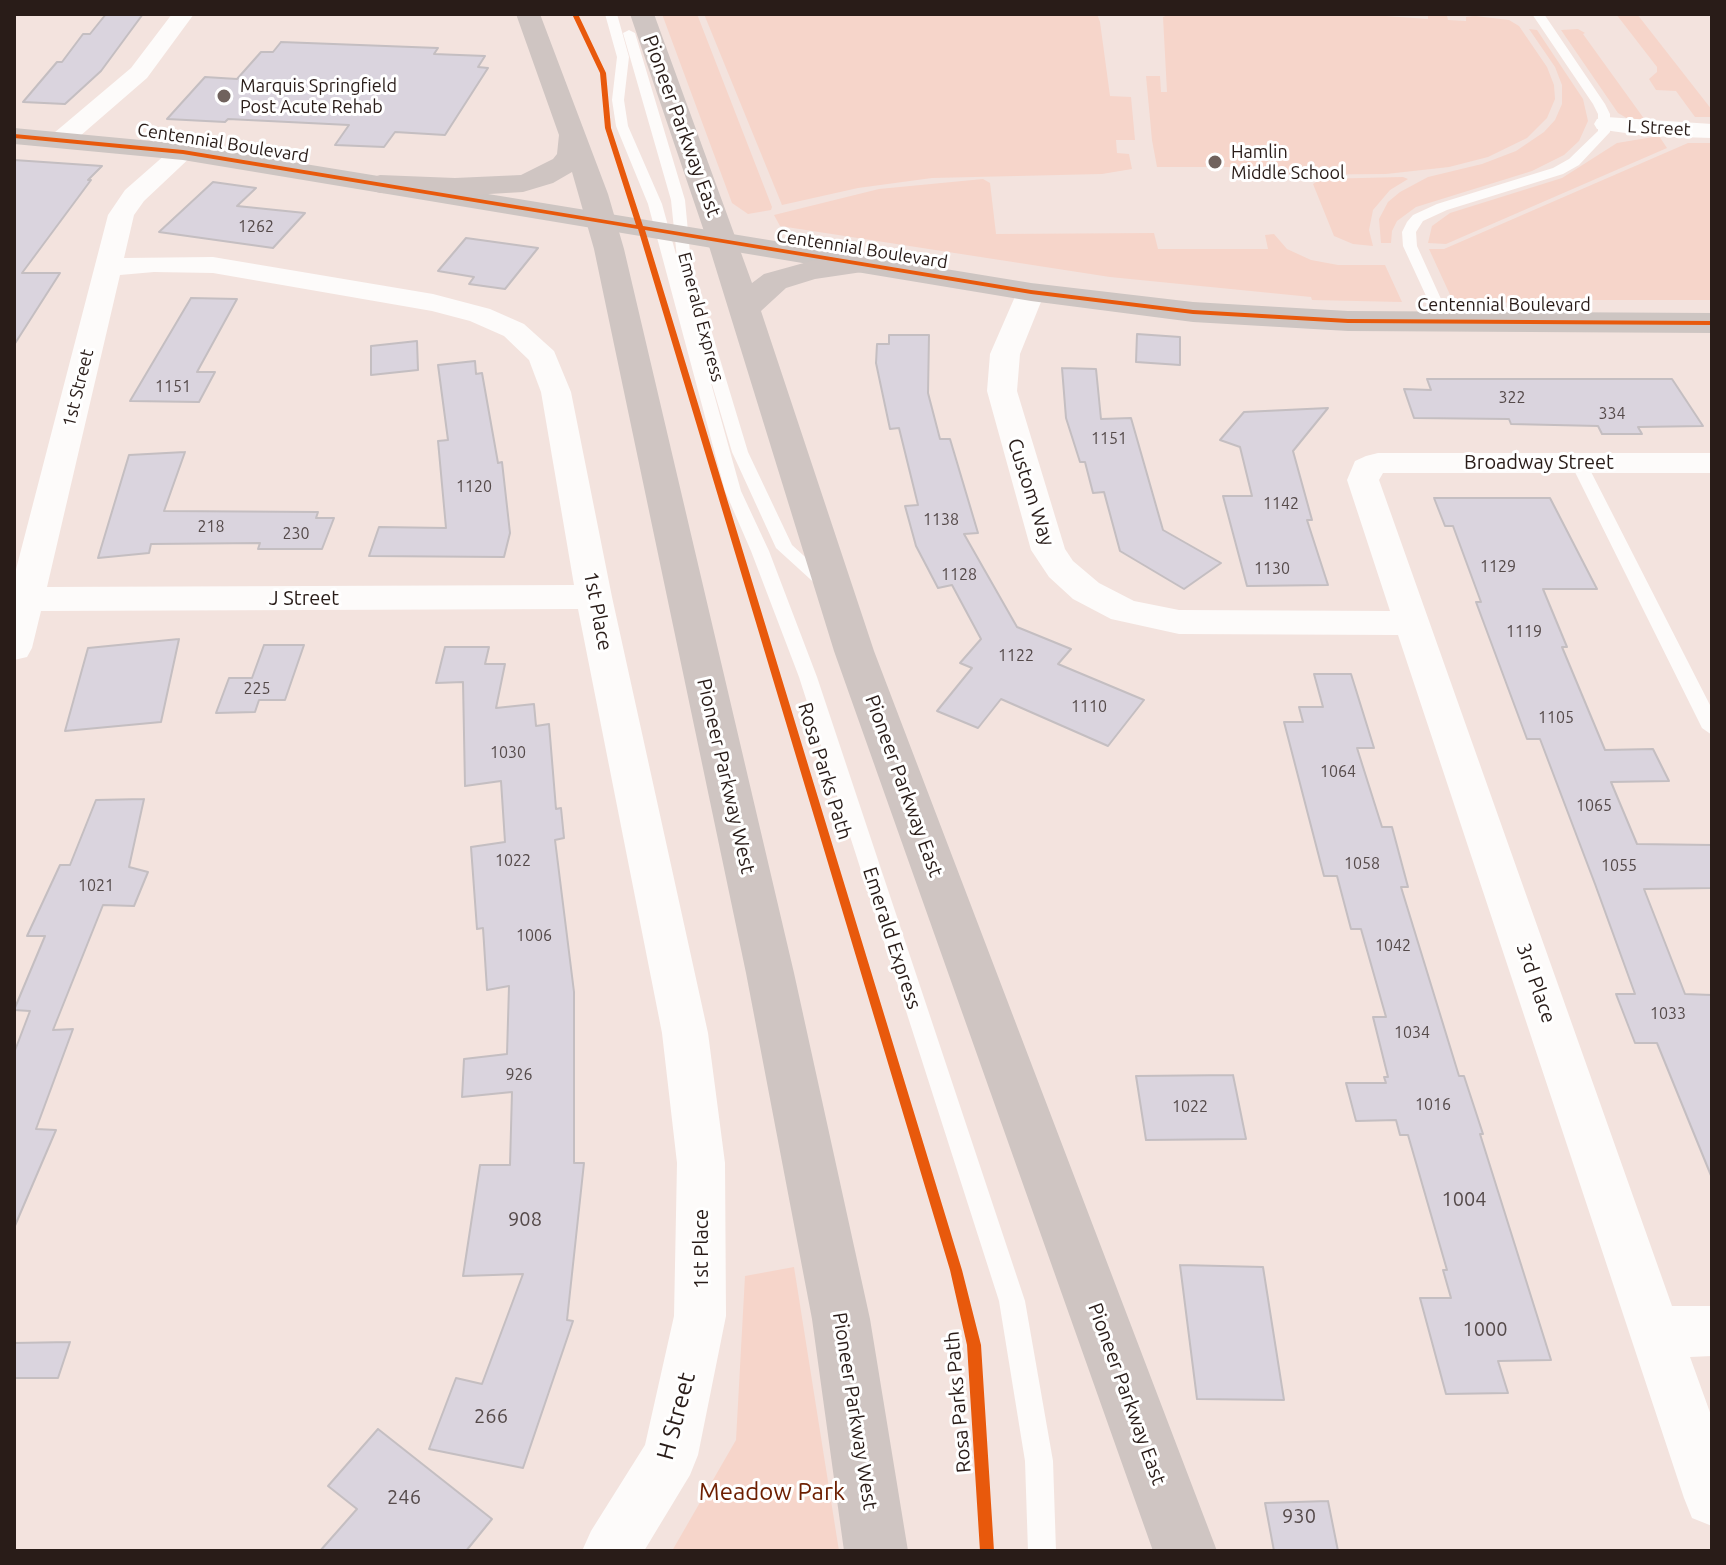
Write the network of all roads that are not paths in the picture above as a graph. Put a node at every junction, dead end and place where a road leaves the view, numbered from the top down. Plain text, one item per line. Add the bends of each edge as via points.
1 (183, 14) edge
2 (528, 14) edge
3 (611, 14) edge
4 (623, 14) edge
5 (642, 14) edge
6 (1530, 14) edge
7 (1538, 14) edge
8 (1606, 124) junction
9 (1712, 131) edge
10 (572, 135) junction
11 (14, 136) edge
12 (63, 138) junction
13 (183, 152) junction
14 (380, 184) junction
15 (602, 219) junction
16 (671, 232) junction
17 (723, 243) junction
18 (858, 264) junction
19 (108, 268) junction
20 (1031, 292) junction
21 (745, 309) junction
22 (1444, 321) junction
23 (1712, 323) edge
24 (1578, 462) junction
25 (1712, 463) edge
26 (1367, 468) joint
27 (836, 592) junction
28 (594, 597) junction
29 (20, 599) edge
30 (1413, 623) junction
31 (14, 648) edge
32 (1712, 728) edge
33 (700, 1316) joint
34 (1712, 1331) edge
35 (1656, 1332) junction
36 (1712, 1498) edge
37 (611, 1551) edge
38 (876, 1551) edge
39 (1042, 1551) edge
40 (1185, 1551) edge

1 - 12 street via 139,73
2 - 10 main road, Pioneer Parkway West
3 - 16 lane, Emerald Express via 623,57 618,100 622,126
4 - 16 lane, Emerald Express via 678,200
5 - 17 main road, Pioneer Parkway East
6 - 7 lane
7 - 8 lane via 1599,104
8 - 9 street, L Street
8 - 22 lane via 1592,146 1566,167 1442,207 1412,225 1410,246
10 - 14 main road via 571,155 563,165 523,183
10 - 15 main road, Pioneer Parkway West
11 - 12 main road, Centennial Boulevard
12 - 13 main road, Centennial Boulevard
13 - 14 main road, Centennial Boulevard
13 - 19 street, 1st Street via 134,196 121,215
14 - 15 main road, Centennial Boulevard
15 - 16 main road, Centennial Boulevard
15 - 38 main road, Pioneer Parkway West via 770,973 841,1319
16 - 17 main road, Centennial Boulevard
16 - 27 lane, Emerald Express via 740,452 785,548
16 - 39 lane, Emerald Express via 733,491 808,677 1012,1301 1039,1461
17 - 18 main road, Centennial Boulevard
17 - 21 main road, Pioneer Parkway East
18 - 20 main road, Centennial Boulevard
18 - 21 main road via 775,281
19 - 28 street, 1st Place via 213,265 433,303 514,330 543,357 556,392
19 - 29 street, 1st Street
20 - 22 main road, Centennial Boulevard via 1193,312
20 - 30 street, Custom Way via 1005,354 1002,391 1048,550 1086,591 1124,611 1179,622
21 - 27 main road, Pioneer Parkway East
22 - 23 main road, Centennial Boulevard
24 - 25 street, Broadway Street
24 - 26 street, Broadway Street via 1387,463
24 - 32 lane
26 - 30 street, 3rd Place via 1363,480
27 - 40 main road, Pioneer Parkway East
28 - 29 street, J Street
28 - 33 street, 1st Place via 685,1033 701,1163
29 - 31 street, 1st Street
30 - 35 street, 3rd Place
33 - 37 street, H Street via 670,1455
34 - 35 street
35 - 36 street, 3rd Place

